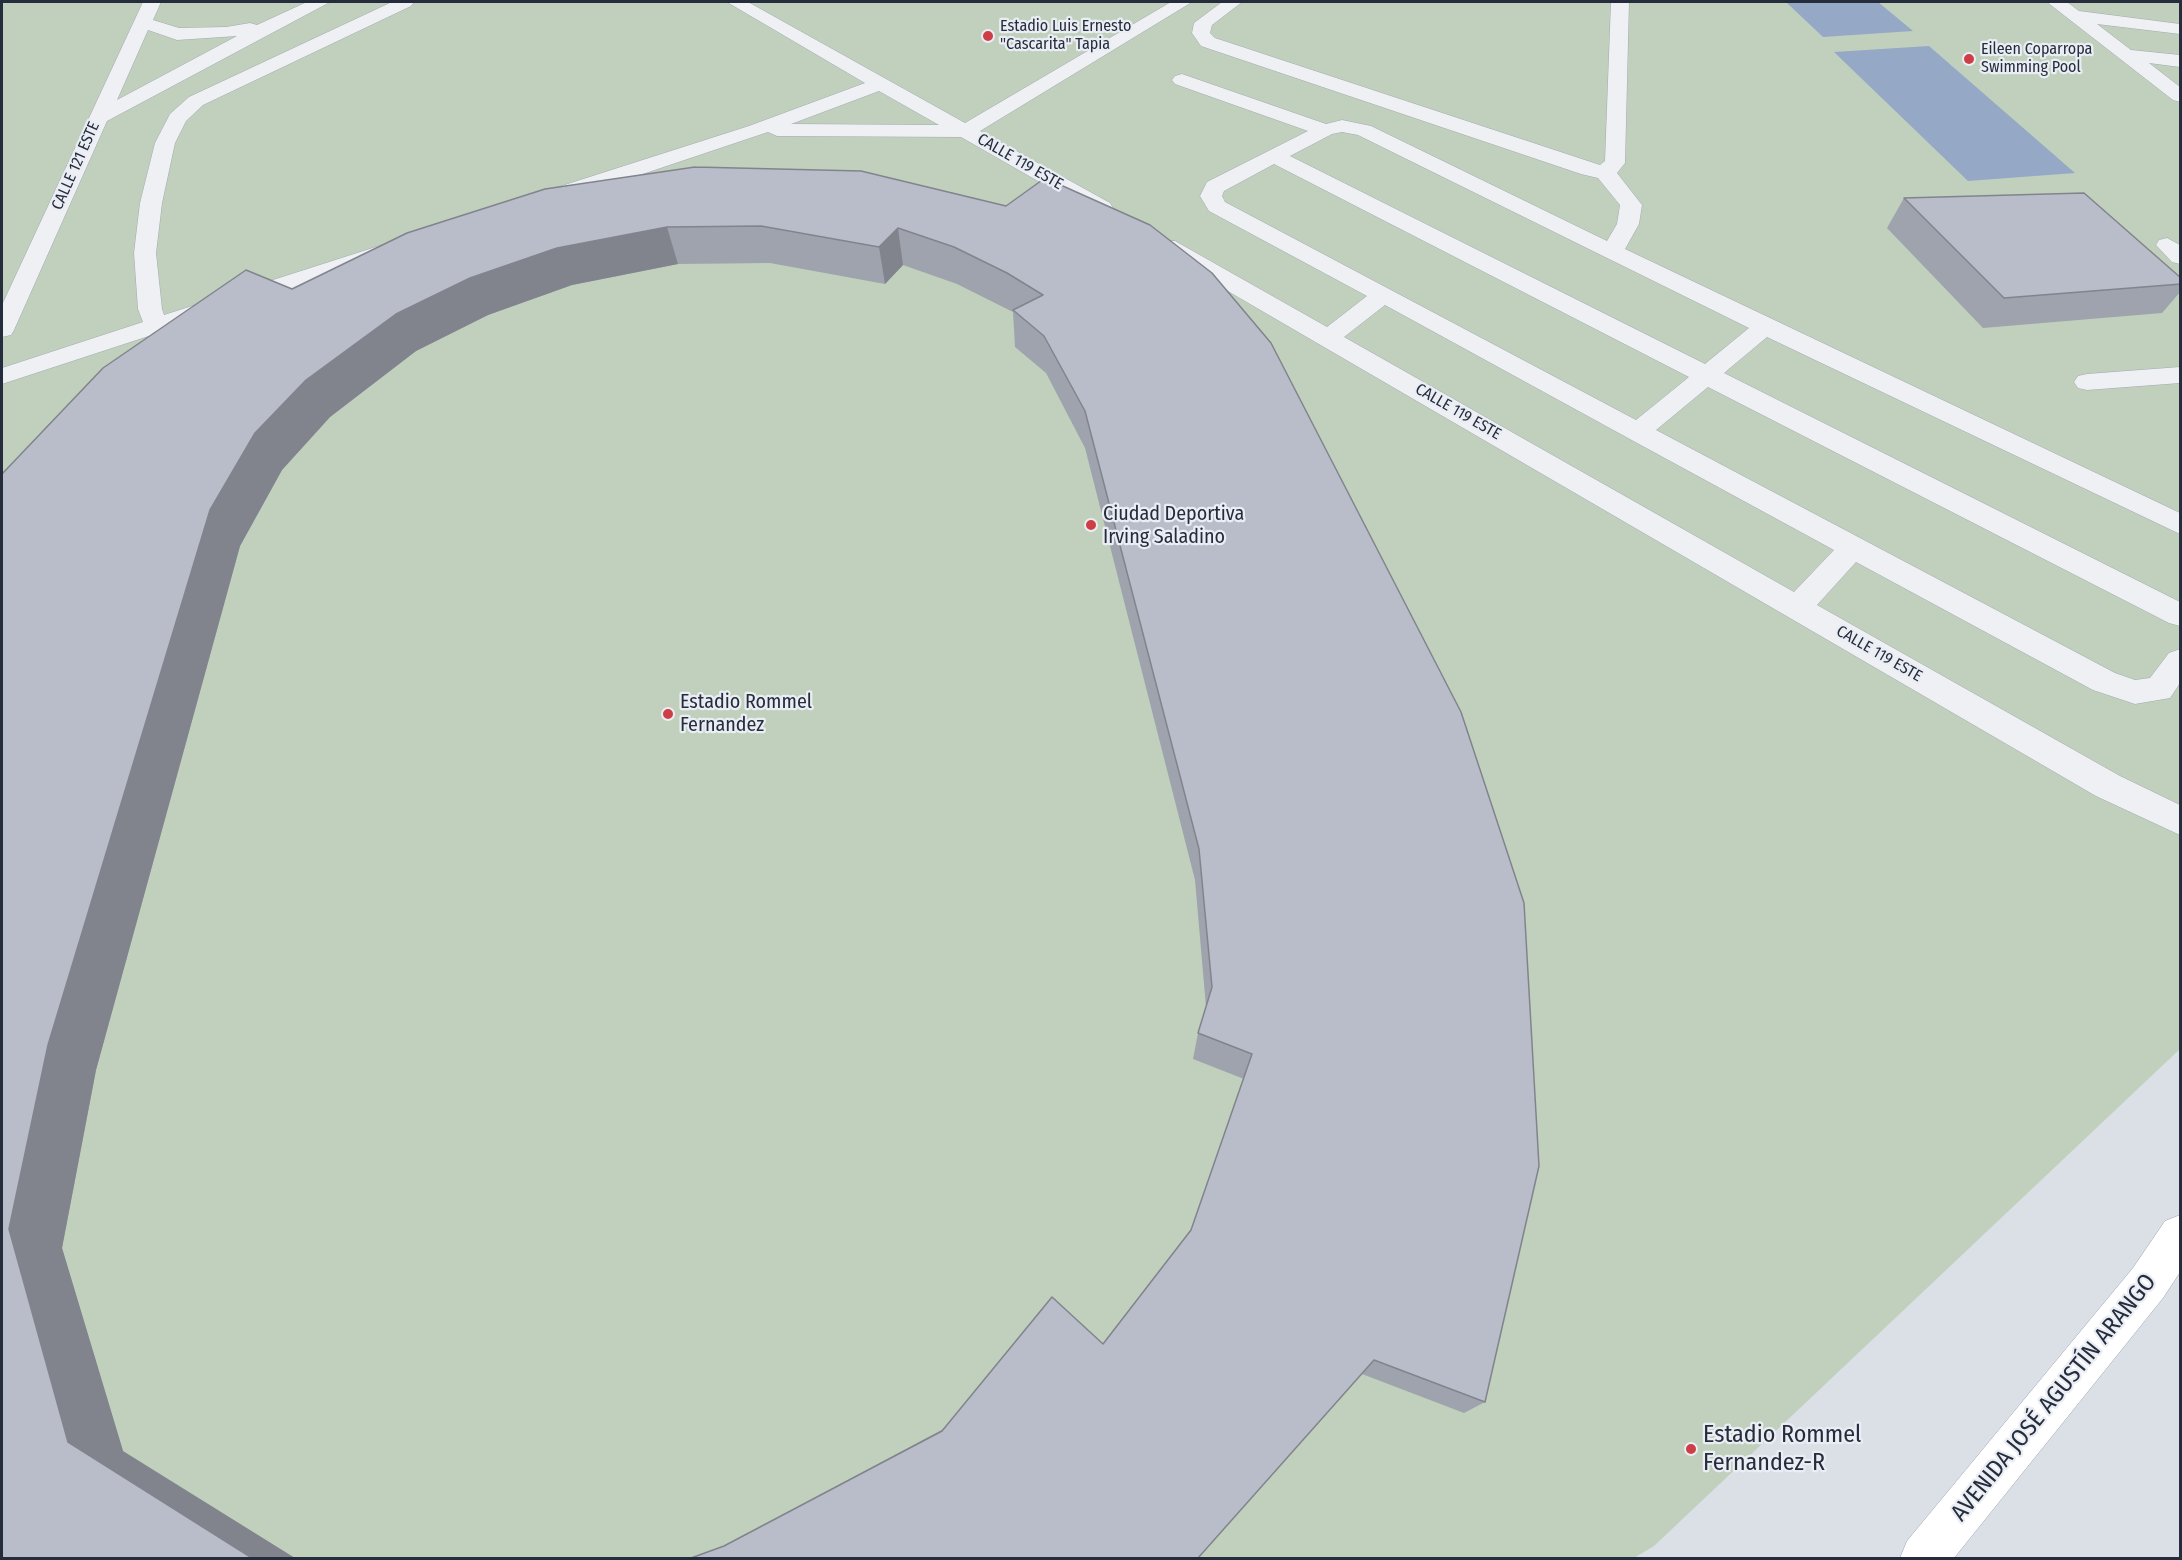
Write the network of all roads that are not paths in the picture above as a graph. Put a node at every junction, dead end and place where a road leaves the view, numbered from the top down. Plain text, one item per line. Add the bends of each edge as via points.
1 (152, 2) edge
2 (321, 2) edge
3 (405, 2) edge
4 (736, 2) edge
5 (1183, 2) edge
6 (1233, 2) edge
7 (1620, 2) edge
8 (2056, 2) edge
9 (2075, 16) junction
10 (1153, 19) junction
11 (142, 22) junction
12 (276, 23) junction
13 (2181, 28) edge
14 (1201, 33) junction
15 (2125, 54) junction
16 (2181, 61) edge
17 (1182, 80) dead end
18 (879, 84) junction
19 (2180, 96) edge
20 (97, 119) junction
21 (756, 130) junction
22 (1325, 130) junction
23 (966, 131) junction
24 (1274, 156) junction
25 (1605, 172) junction
26 (540, 201) edge
27 (2181, 244) edge
28 (404, 245) edge
29 (1612, 252) junction
30 (2181, 257) edge
31 (1383, 295) junction
32 (156, 326) junction
33 (1765, 327) junction
34 (2, 330) edge
35 (1328, 338) junction
36 (1706, 375) junction
37 (2181, 375) edge
38 (2, 376) edge
39 (2087, 382) dead end
40 (1637, 432) junction
41 (2181, 525) edge
42 (1853, 547) junction
43 (1797, 608) junction
44 (2181, 615) edge
45 (2181, 661) edge
46 (2181, 821) edge
47 (2181, 1236) edge
48 (1924, 1558) edge

1 - 11 street, CALLE 121 ESTE
2 - 12 street
3 - 32 street via 195,101 177,118 165,142 145,253 150,309
4 - 18 street, CALLE 119 ESTE
5 - 10 street
6 - 14 street via 1203,23
7 - 25 street via 1615,163
8 - 9 street
9 - 13 street
9 - 15 street
10 - 14 street
10 - 23 street
11 - 12 street via 177,34 226,33
11 - 20 street, CALLE 121 ESTE
12 - 20 street
14 - 25 street via 1208,42 1588,170
15 - 16 street
15 - 19 street
17 - 22 street
18 - 21 street
18 - 23 street, CALLE 119 ESTE
20 - 34 street, CALLE 121 ESTE
21 - 23 street
21 - 26 street
22 - 24 street
22 - 29 street via 1342,126 1364,130
23 - 35 street, CALLE 119 ESTE
24 - 31 street via 1215,187 1211,196 1217,206
24 - 36 street
25 - 29 street via 1630,205 1628,224
27 - 30 street via 2167,245
28 - 32 street
29 - 33 street
31 - 35 street
31 - 40 street
32 - 38 street
33 - 36 street
33 - 41 street
35 - 43 street, CALLE 119 ESTE
36 - 40 street
36 - 44 street
37 - 39 street
40 - 42 street
42 - 43 street
42 - 45 street via 2104,682 2135,692 2159,688
43 - 46 street, CALLE 119 ESTE via 2108,786
47 - 48 main road, AVENIDA JOSÉ AGUSTÍN ARANGO via 2148,1283

